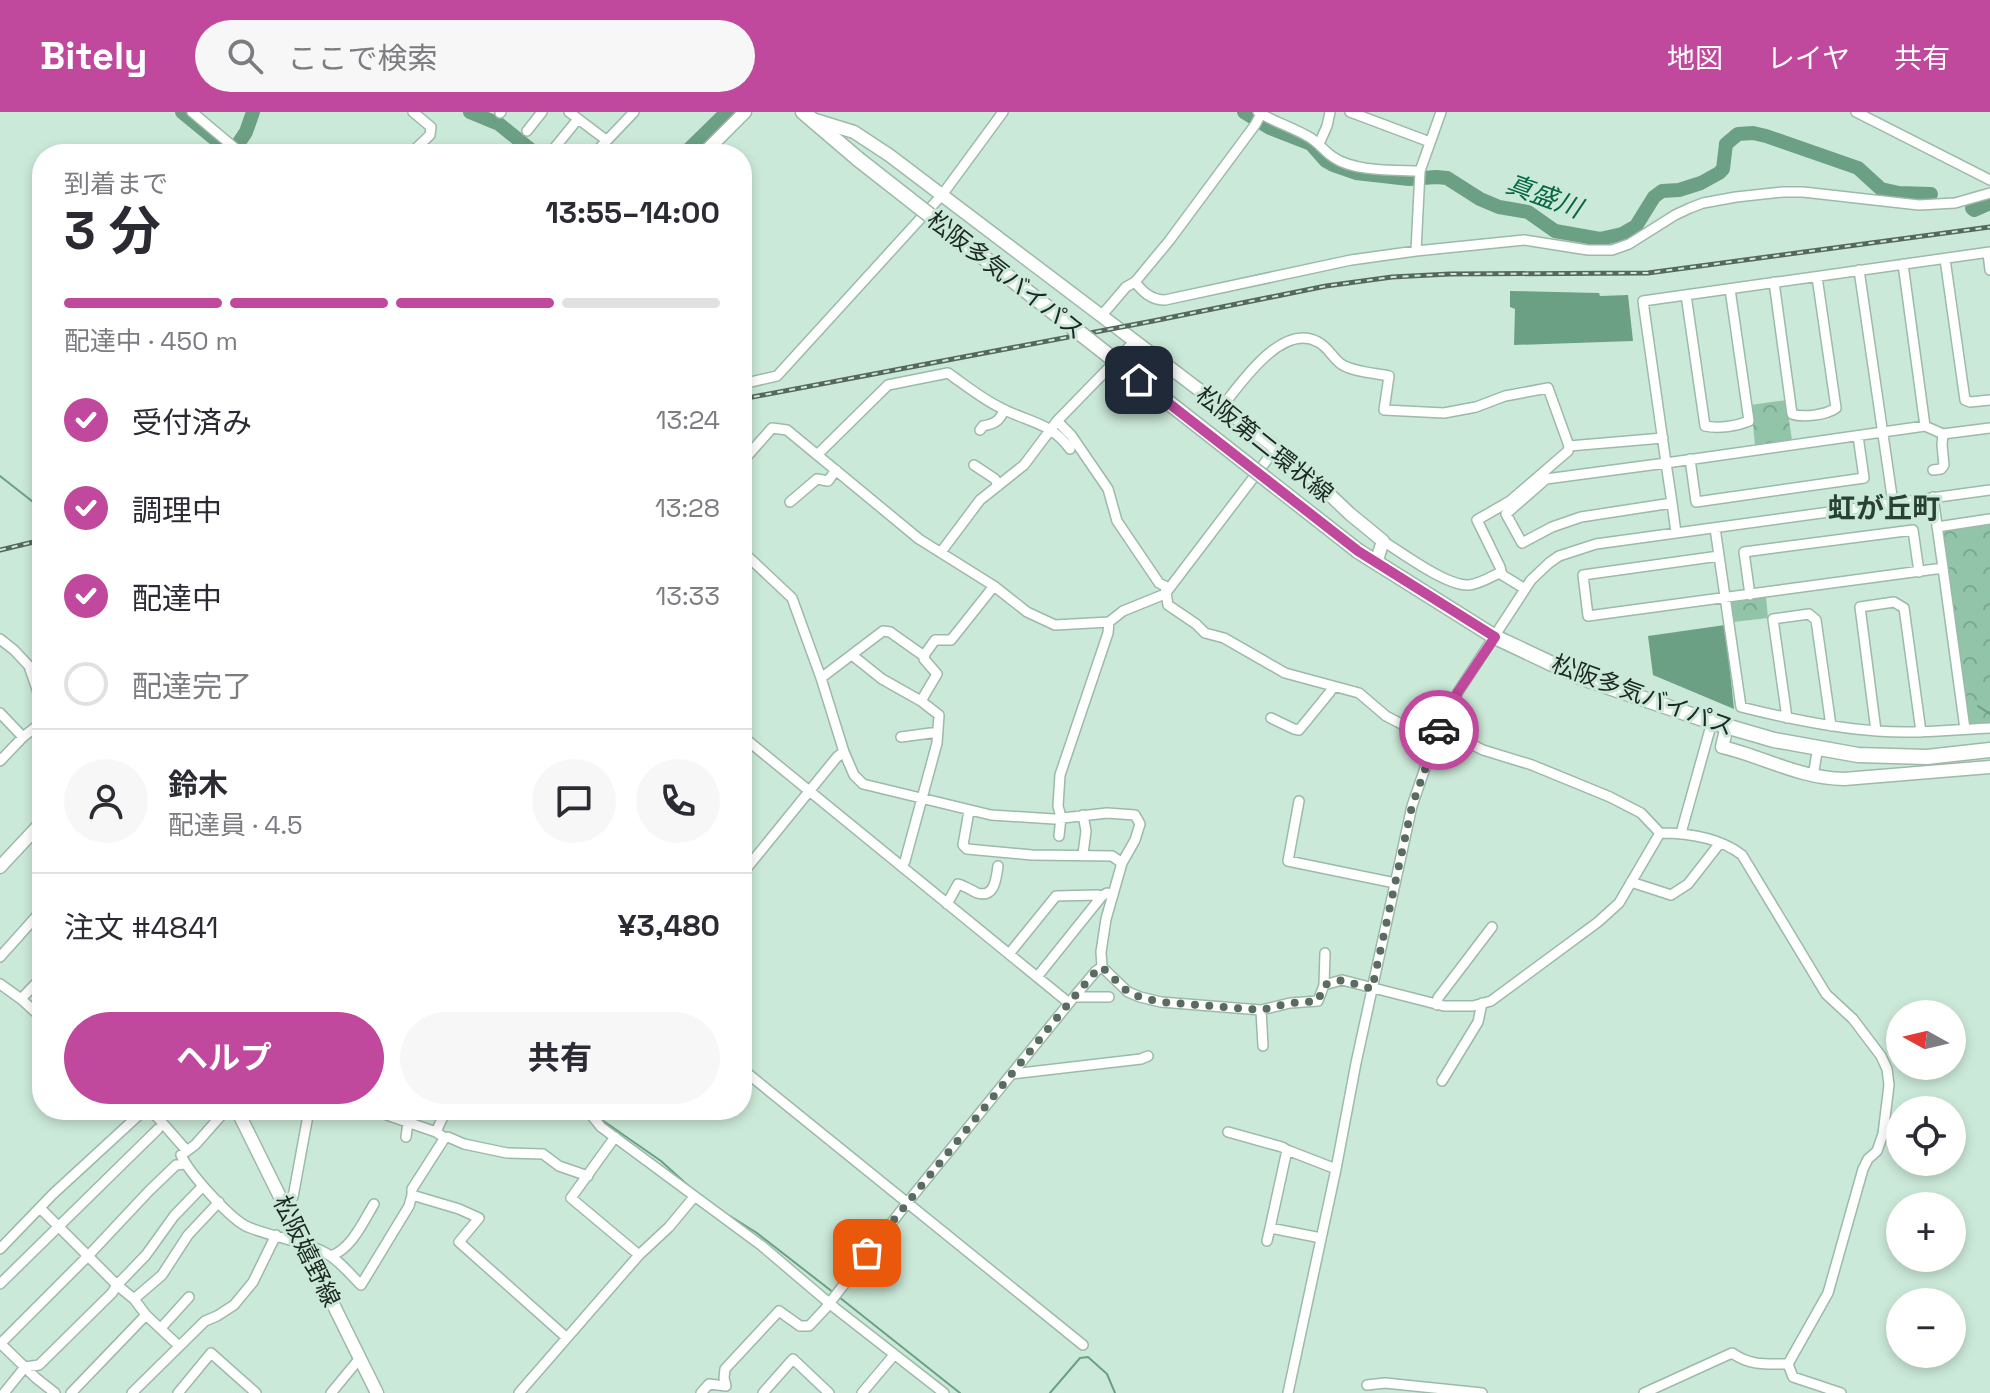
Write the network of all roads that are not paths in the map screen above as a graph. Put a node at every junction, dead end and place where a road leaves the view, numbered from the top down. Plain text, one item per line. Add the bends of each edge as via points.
1 (192, 112) edge
2 (413, 112) edge
3 (542, 112) edge
4 (634, 112) edge
5 (745, 112) edge
6 (1003, 112) edge
7 (1330, 112) edge
8 (1350, 112) edge
9 (1441, 112) edge
10 (1856, 112) edge
11 (574, 115) edge
12 (807, 115) edge
13 (1259, 116) edge
14 (527, 131) dead end
15 (606, 140) junction
16 (1430, 142) junction
17 (230, 144) edge
18 (421, 144) edge
19 (556, 144) edge
20 (603, 144) edge
21 (713, 144) edge
22 (1319, 144) junction
23 (1419, 176) junction
24 (1990, 180) edge
25 (1990, 193) edge
26 (942, 195) junction
27 (1416, 251) junction
28 (1989, 253) edge
29 (1945, 259) junction
30 (1903, 264) junction
31 (1859, 270) junction
32 (1990, 270) edge
33 (1817, 277) junction
34 (1135, 282) junction
35 (1774, 282) junction
36 (1730, 289) junction
37 (1686, 295) junction
38 (1102, 315) junction
39 (1134, 342) junction
40 (752, 382) edge
41 (1990, 400) edge
42 (1222, 407) junction
43 (1004, 410) junction
44 (1054, 426) junction
45 (1925, 426) junction
46 (1990, 428) edge
47 (980, 430) dead end
48 (1883, 432) junction
49 (1943, 434) junction
50 (1858, 436) junction
51 (1663, 438) junction
52 (1569, 446) junction
53 (1276, 448) junction
54 (1070, 449) dead end
55 (752, 451) edge
56 (817, 455) junction
57 (1690, 459) junction
58 (1666, 463) junction
59 (974, 465) dead end
60 (836, 470) junction
61 (1933, 470) dead end
62 (998, 486) junction
63 (1990, 490) edge
64 (1933, 497) junction
65 (790, 502) dead end
66 (1672, 503) junction
67 (1893, 503) junction
68 (1990, 519) edge
69 (1937, 527) junction
70 (1715, 528) junction
71 (1676, 533) junction
72 (1383, 541) junction
73 (941, 552) junction
74 (1719, 556) junction
75 (752, 560) edge
76 (1376, 563) junction
77 (1943, 568) junction
78 (1919, 572) junction
79 (1502, 575) junction
80 (994, 586) junction
81 (1525, 589) junction
82 (1165, 594) junction
83 (1750, 595) junction
84 (1725, 599) junction
85 (1109, 622) junction
86 (1495, 637) junction
87 (0, 639) edge
88 (852, 655) junction
89 (924, 656) junction
90 (32, 675) edge
91 (821, 678) junction
92 (1333, 686) junction
93 (921, 701) junction
94 (0, 713) edge
95 (1271, 718) dead end
96 (1787, 718) junction
97 (1712, 722) junction
98 (1727, 726) junction
99 (1831, 726) junction
100 (1990, 728) edge
101 (1965, 729) junction
102 (32, 730) edge
103 (1876, 731) junction
104 (938, 732) junction
105 (1921, 732) junction
106 (1436, 736) junction
107 (23, 737) junction
108 (901, 737) dead end
109 (752, 744) edge
110 (1818, 747) junction
111 (1990, 750) edge
112 (844, 752) junction
113 (0, 761) edge
114 (1990, 767) edge
115 (1813, 776) junction
116 (810, 792) junction
117 (921, 799) junction
118 (1299, 801) dead end
119 (969, 811) junction
120 (1083, 815) junction
121 (1061, 817) junction
122 (32, 833) edge
123 (1660, 833) junction
124 (1681, 833) junction
125 (1059, 836) dead end
126 (1720, 843) junction
127 (1083, 854) junction
128 (752, 862) edge
129 (1122, 863) junction
130 (998, 866) dead end
131 (0, 867) edge
132 (902, 867) junction
133 (1631, 882) junction
134 (1395, 883) junction
135 (1113, 895) junction
136 (1102, 896) junction
137 (947, 904) junction
138 (32, 921) edge
139 (1492, 927) dead end
140 (1325, 953) dead end
141 (1009, 954) junction
142 (0, 957) edge
143 (1102, 967) junction
144 (1037, 977) junction
145 (0, 984) edge
146 (1324, 985) junction
147 (32, 987) edge
148 (1372, 989) junction
149 (1109, 997) dead end
150 (21, 999) junction
151 (1072, 1000) junction
152 (1482, 1003) junction
153 (1437, 1005) junction
154 (32, 1009) edge
155 (1261, 1010) junction
156 (1263, 1046) dead end
157 (1148, 1056) dead end
158 (1012, 1074) junction
159 (752, 1077) edge
160 (1442, 1081) dead end
161 (134, 1120) edge
162 (158, 1120) edge
163 (216, 1120) edge
164 (242, 1120) edge
165 (307, 1120) edge
166 (403, 1120) edge
167 (441, 1120) edge
168 (595, 1120) edge
169 (408, 1122) junction
170 (158, 1129) dead end
171 (436, 1132) junction
172 (1228, 1132) dead end
173 (406, 1137) dead end
174 (615, 1137) junction
175 (445, 1138) junction
176 (1287, 1150) junction
177 (187, 1151) junction
178 (185, 1164) junction
179 (1336, 1169) junction
180 (588, 1176) junction
181 (203, 1186) junction
182 (412, 1195) junction
183 (694, 1197) junction
184 (219, 1202) junction
185 (907, 1203) junction
186 (374, 1204) dead end
187 (285, 1206) junction
188 (40, 1208) junction
189 (59, 1226) junction
190 (1270, 1228) junction
191 (276, 1235) junction
192 (1321, 1238) junction
193 (1267, 1241) dead end
194 (303, 1243) junction
195 (0, 1249) edge
196 (639, 1255) junction
197 (88, 1256) junction
198 (331, 1256) junction
199 (0, 1284) edge
200 (117, 1285) junction
201 (189, 1297) dead end
202 (134, 1299) junction
203 (828, 1303) junction
204 (146, 1315) junction
205 (161, 1328) junction
206 (567, 1338) junction
207 (0, 1343) edge
208 (1083, 1345) dead end
209 (179, 1346) junction
210 (894, 1355) junction
211 (360, 1358) junction
212 (1788, 1364) junction
213 (25, 1367) junction
214 (185, 1384) junction
215 (1367, 1385) dead end
216 (731, 1390) edge
217 (828, 1392) edge
218 (4, 1393) edge
219 (55, 1393) edge
220 (71, 1393) edge
221 (132, 1393) edge
222 (178, 1393) edge
223 (196, 1393) edge
224 (256, 1393) edge
225 (331, 1393) edge
226 (377, 1393) edge
227 (519, 1393) edge
228 (701, 1393) edge
229 (763, 1393) edge
230 (862, 1393) edge
231 (944, 1393) edge
232 (1288, 1393) edge
233 (1482, 1393) edge
234 (1644, 1393) edge
235 (1841, 1393) edge

1 - 17 street
2 - 18 street via 431,127
3 - 14 street
4 - 15 street
5 - 21 main road
6 - 26 street
7 - 22 street
8 - 16 street
9 - 16 street
10 - 24 street
11 - 15 street
11 - 19 street
12 - 26 main road, 松阪第二環状線 via 854,132
12 - 76 highway, 松阪多気バイパス, bridge
13 - 22 street
13 - 34 street
15 - 20 street
16 - 23 street
22 - 23 street via 1330,156 1350,164
23 - 27 street
25 - 27 street via 1955,203 1919,205 1783,192 1703,203 1605,252 1524,240
26 - 38 main road, 松阪第二環状線
26 - 40 street via 777,376
27 - 34 street via 1165,300 1148,295
28 - 29 street
28 - 32 street
29 - 30 street
29 - 41 street via 1965,400
30 - 31 street
30 - 45 street
31 - 33 street
31 - 48 street
33 - 35 street
33 - 35 street via 1836,408 1798,416 1792,414
34 - 38 street
35 - 36 street
36 - 37 street
36 - 37 street via 1749,421 1742,424 1705,426
37 - 51 street via 1643,301
38 - 39 main road, 松阪第二環状線
39 - 42 main road, 松阪第二環状線
39 - 44 street
42 - 52 street via 1272,350 1306,338 1319,342 1345,367 1389,376 1384,410 1451,412 1548,388
42 - 53 main road, 松阪第二環状線
43 - 44 street
43 - 47 street via 994,424
43 - 56 street via 948,373 888,385
44 - 54 street
44 - 62 street via 1024,465
44 - 82 street via 1071,435 1108,489 1117,521 1165,586
45 - 48 street
45 - 49 street
46 - 49 street
48 - 50 street
48 - 67 street
49 - 61 street via 1944,465
50 - 57 street
50 - 57 street via 1864,478 1696,502
51 - 52 street
51 - 58 street
52 - 79 street via 1510,501 1477,520
53 - 72 main road, 松阪第二環状線
53 - 82 street
55 - 56 street via 772,428 787,430
56 - 60 street
57 - 58 street
58 - 66 street
58 - 66 street via 1546,479 1506,514 1522,543 1566,521
59 - 62 street
60 - 65 street via 828,481 817,479
60 - 73 street
62 - 73 street via 980,500
63 - 64 street
64 - 67 street
64 - 69 street
66 - 71 street
67 - 70 street
68 - 69 street
69 - 77 street
70 - 71 street
70 - 74 street
71 - 81 street via 1569,552 1549,563
72 - 76 main road
72 - 79 street via 1451,583 1478,583
73 - 80 street
74 - 84 street
74 - 84 street via 1583,575 1588,616
75 - 91 street via 792,598
76 - 86 highway, 松阪多気バイパス
77 - 78 street
77 - 101 street
78 - 83 street
78 - 83 street via 1913,530 1744,552
79 - 81 street
80 - 85 street via 1027,612 1055,625
80 - 89 street via 951,640 935,640
81 - 86 street
82 - 85 street
82 - 92 street via 1168,605 1205,633 1224,638 1285,673
83 - 84 street
84 - 96 street via 1741,707
85 - 121 street via 1060,775
86 - 97 highway, 松阪多気バイパス via 1582,678
86 - 106 street
87 - 90 street
88 - 89 street via 883,631
88 - 91 street
88 - 93 street
89 - 93 street via 937,674
91 - 112 street
92 - 95 street via 1299,730
92 - 106 street via 1359,693 1386,716
93 - 104 street via 939,715
94 - 107 street
96 - 99 street
96 - 99 street via 1773,619 1809,614 1816,620
97 - 98 highway, 松阪多気バイパス
97 - 124 street
98 - 110 highway, 松阪多気バイパス
98 - 115 main road via 1722,747
99 - 103 street
100 - 101 street
101 - 105 street
102 - 107 street
103 - 105 street
103 - 105 street via 1860,607 1894,602 1904,608
104 - 108 street
104 - 117 street
106 - 123 street via 1461,739 1610,797 1641,813
106 - 134 street via 1412,806
107 - 113 street
109 - 116 street
110 - 111 highway, 松阪多気バイパス via 1858,755 1927,757
110 - 115 street
112 - 116 street
112 - 117 street via 863,784
114 - 115 main road via 1844,779
116 - 128 street
116 - 132 street
117 - 119 street
117 - 132 street
118 - 134 street via 1288,861
119 - 121 street
119 - 127 street via 963,845 967,849
120 - 121 street
120 - 127 street
120 - 129 street via 1135,815 1140,824
121 - 125 street
122 - 131 main road
123 - 124 street
123 - 133 street
124 - 126 street
126 - 133 street via 1688,884 1671,895
126 - 212 street via 1742,855 1826,994 1853,1019 1887,1069 1883,1134 1863,1169 1828,1293
127 - 129 street via 1112,856
129 - 135 street
130 - 137 street via 993,890 979,893 958,884
132 - 137 street
133 - 152 street via 1619,903 1598,922
134 - 148 street
135 - 136 street
135 - 143 street
136 - 141 street via 1056,896
136 - 144 street
137 - 141 street
138 - 142 street
139 - 153 street
140 - 146 street
141 - 144 street
143 - 151 street
143 - 155 street via 1140,997
144 - 151 street
145 - 150 street
146 - 148 street via 1342,980
146 - 155 street via 1318,1001
147 - 150 street
148 - 153 street
148 - 179 street
149 - 151 street
150 - 154 street
151 - 158 street
152 - 153 street
152 - 160 street via 1478,1022
155 - 156 street
157 - 158 street
158 - 185 street
159 - 185 street
161 - 188 street
162 - 177 street
163 - 177 street
164 - 187 main road, 松阪嬉野線
165 - 187 street via 293,1197
166 - 169 street
167 - 171 street
168 - 174 street
169 - 171 street
169 - 173 street
170 - 189 street
171 - 175 street
172 - 176 street
174 - 180 street
174 - 183 street
175 - 180 street via 507,1153 543,1154
175 - 182 street via 424,1160
176 - 179 street
176 - 190 street
177 - 178 street via 181,1155
178 - 181 street
178 - 197 street via 176,1165
179 - 192 street
180 - 196 street via 571,1198
181 - 184 street
181 - 200 street
182 - 198 street via 361,1285
182 - 206 street via 479,1218 459,1242
183 - 196 street
183 - 203 street
184 - 191 street via 247,1227
184 - 202 street via 188,1235 162,1275
185 - 203 street
185 - 208 street
186 - 198 street via 349,1243
187 - 194 main road, 松阪嬉野線
188 - 189 street
188 - 195 street
189 - 197 street
189 - 199 street
190 - 192 street
190 - 193 street
191 - 194 street
191 - 209 street via 253,1282 234,1305 205,1321
192 - 232 street
194 - 198 street
194 - 211 main road, 松阪嬉野線
196 - 206 street
197 - 200 street
197 - 207 street
200 - 202 street
200 - 213 street via 39,1365
201 - 205 street
202 - 204 street
203 - 210 street
203 - 216 street via 809,1326 800,1326 779,1311 725,1369
204 - 205 street
204 - 220 street
205 - 209 street
206 - 227 street
207 - 213 street
209 - 221 street
210 - 230 street
210 - 231 street
211 - 225 street
211 - 226 main road, 松阪嬉野線
212 - 234 street via 1744,1361 1732,1353
212 - 235 street via 1793,1377
213 - 218 street
213 - 219 street
214 - 222 street
214 - 223 street
214 - 224 street via 211,1353
215 - 233 street
216 - 228 street via 709,1384
217 - 229 street via 793,1359

